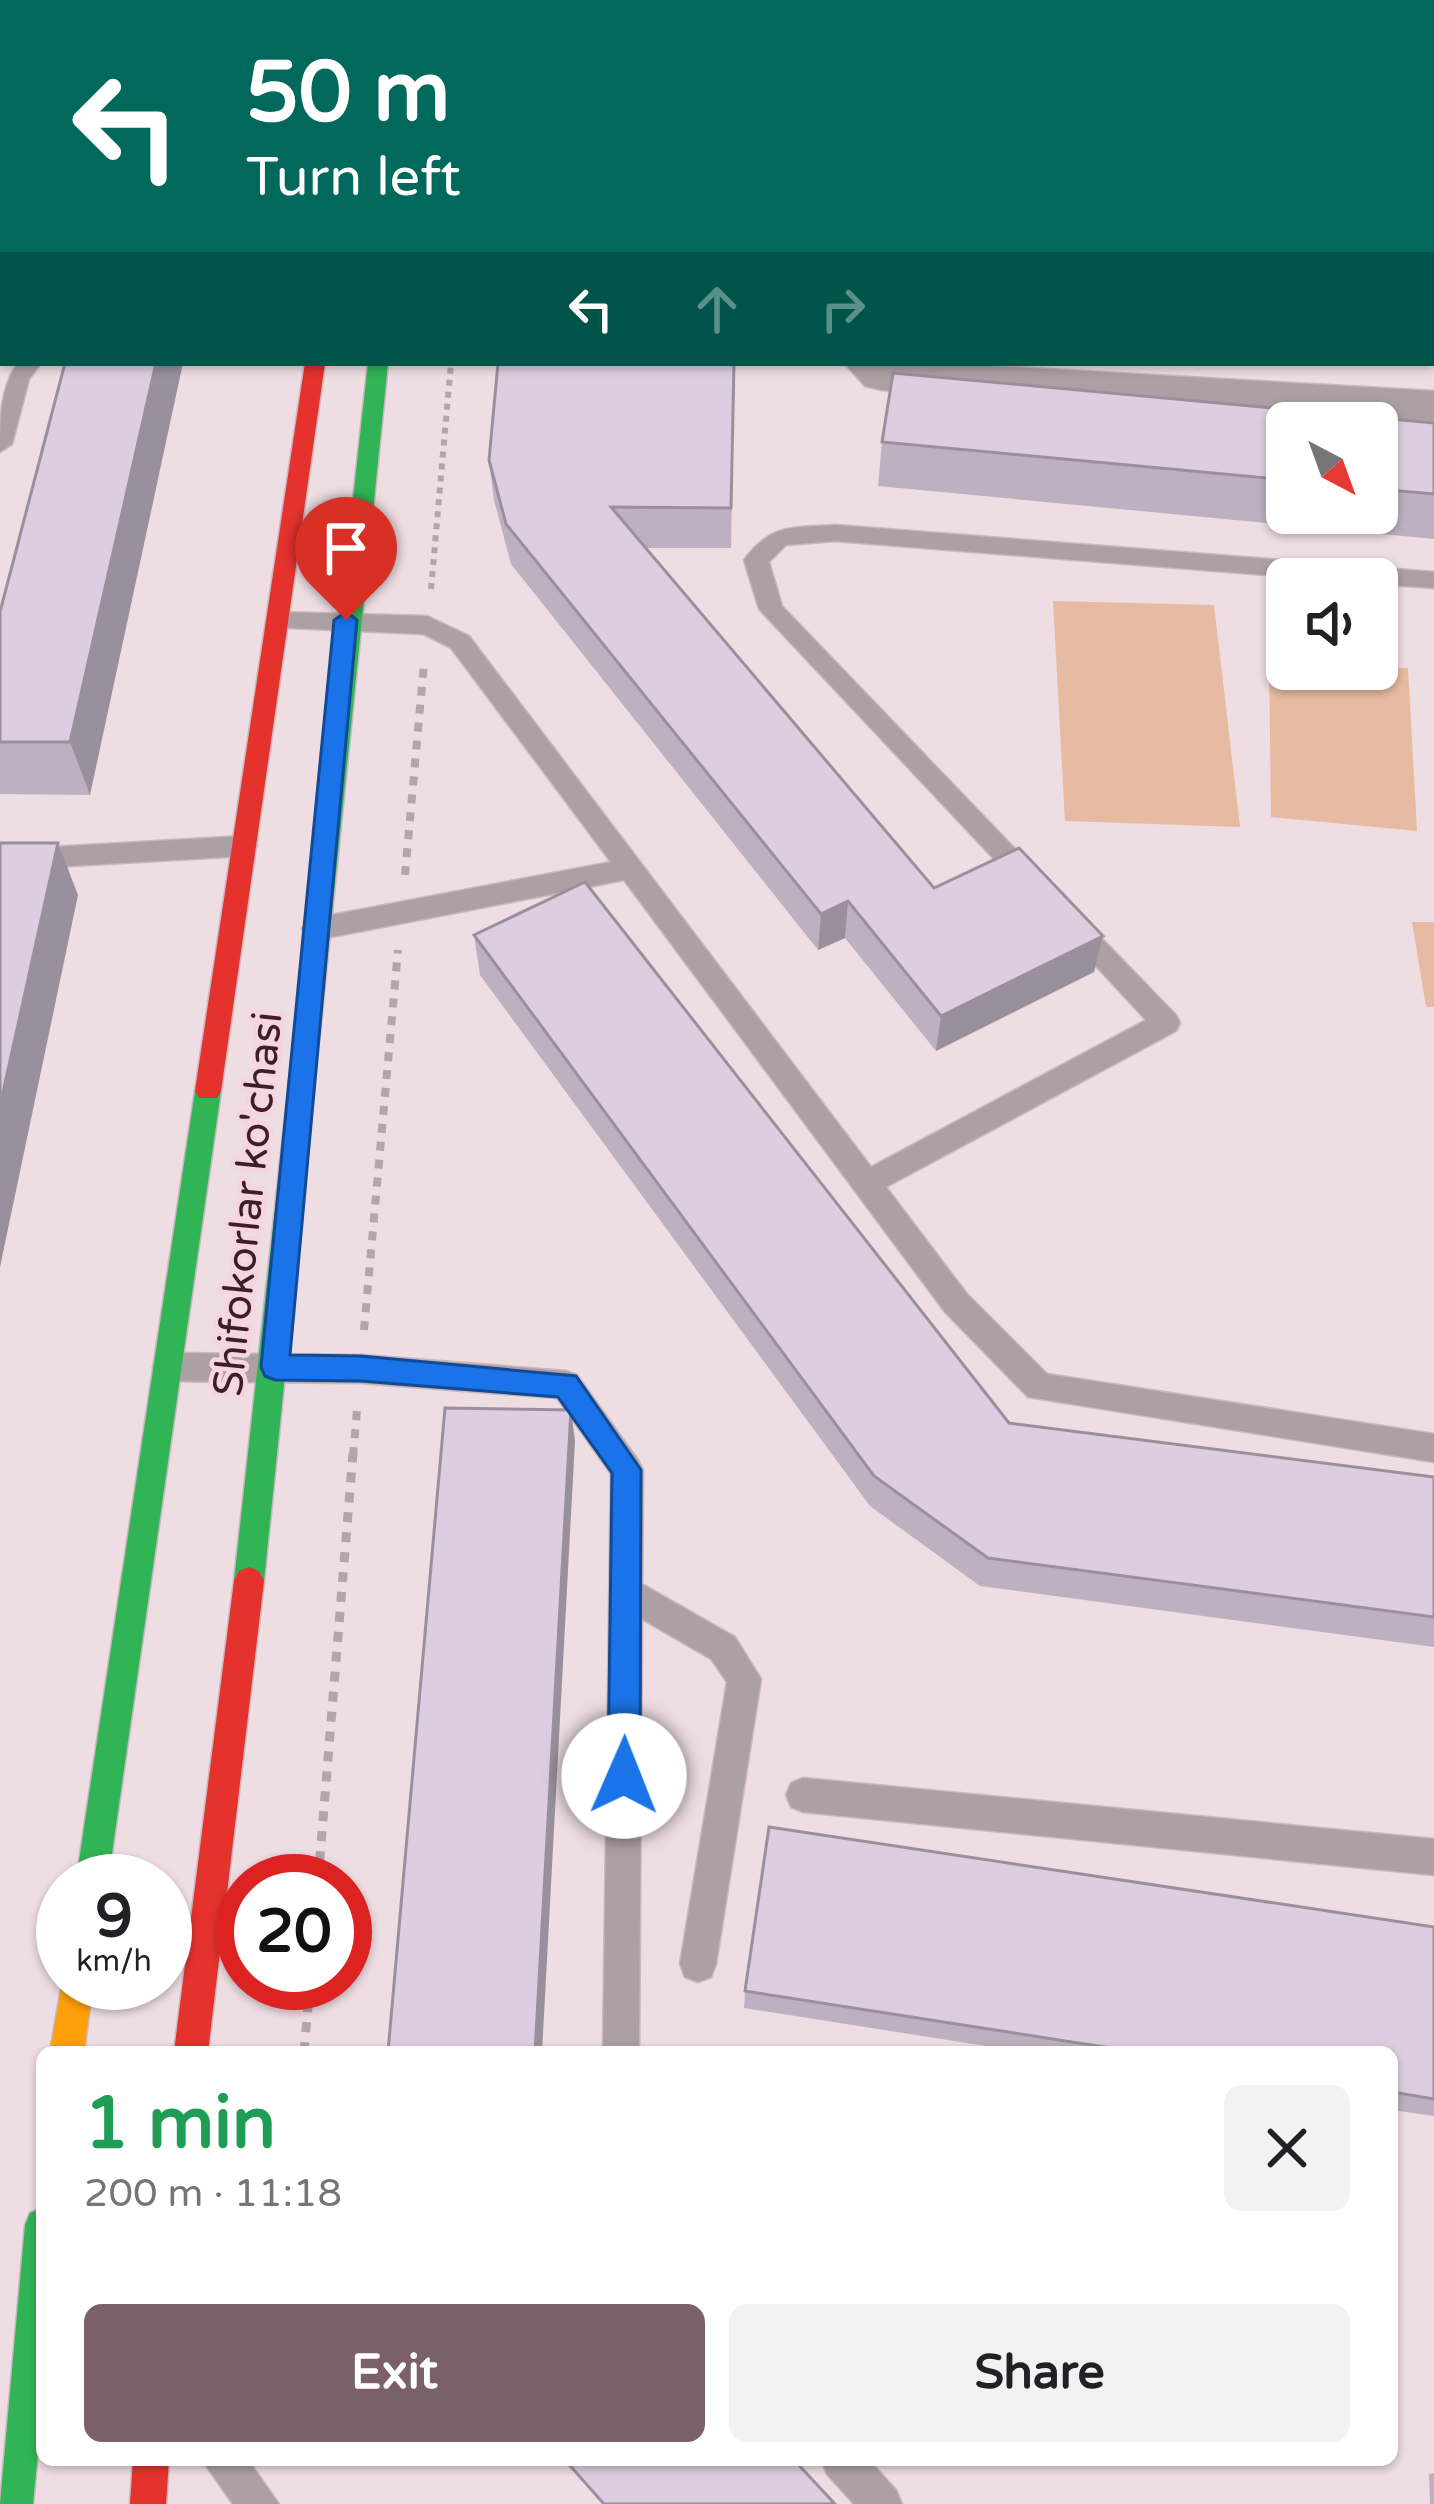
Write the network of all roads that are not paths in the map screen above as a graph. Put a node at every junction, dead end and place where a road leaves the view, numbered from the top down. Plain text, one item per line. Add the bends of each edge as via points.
1 (315, 366) edge
2 (378, 366) edge
3 (870, 366) edge
4 (16, 372) edge
5 (1434, 406) edge
6 (0, 444) edge
7 (1434, 580) edge
8 (346, 620) junction
9 (277, 621) junction
10 (244, 846) junction
11 (0, 860) edge
12 (629, 869) junction
13 (316, 929) junction
14 (868, 1183) junction
15 (168, 1367) junction
16 (275, 1367) junction
17 (1434, 1448) edge
18 (626, 1592) junction
19 (803, 1795) dead end
20 (96, 1854) edge
21 (1434, 1857) edge
22 (698, 1964) dead end
23 (73, 2010) edge
24 (69, 2046) edge
25 (192, 2046) edge
26 (621, 2046) edge
27 (29, 2283) edge
28 (151, 2466) edge
29 (227, 2466) edge
30 (847, 2466) edge
31 (15, 2504) edge
32 (148, 2504) edge
33 (259, 2504) edge
34 (882, 2504) edge

1 - 9 main road, Shifokorlar ko'chasi
2 - 8 main road, Shifokorlar ko'chasi
3 - 5 street via 882,376
4 - 6 lane
7 - 14 lane via 835,533 779,537 756,560 771,609 1166,1023
8 - 9 lane
8 - 12 lane via 428,625 460,642
8 - 13 main road, Shifokorlar ko'chasi
9 - 10 main road, Shifokorlar ko'chasi
10 - 11 lane
10 - 15 main road, Shifokorlar ko'chasi
12 - 13 lane
12 - 14 lane
13 - 16 main road, Shifokorlar ko'chasi
14 - 17 lane via 956,1303 1039,1388
15 - 16 lane
15 - 20 main road, Shifokorlar ko'chasi
16 - 18 lane via 566,1385 627,1470
16 - 25 main road, Shifokorlar ko'chasi
18 - 22 lane via 723,1648 744,1679
18 - 26 lane
19 - 21 lane
23 - 24 main road
27 - 31 main road
28 - 32 main road
29 - 33 lane
30 - 34 lane

